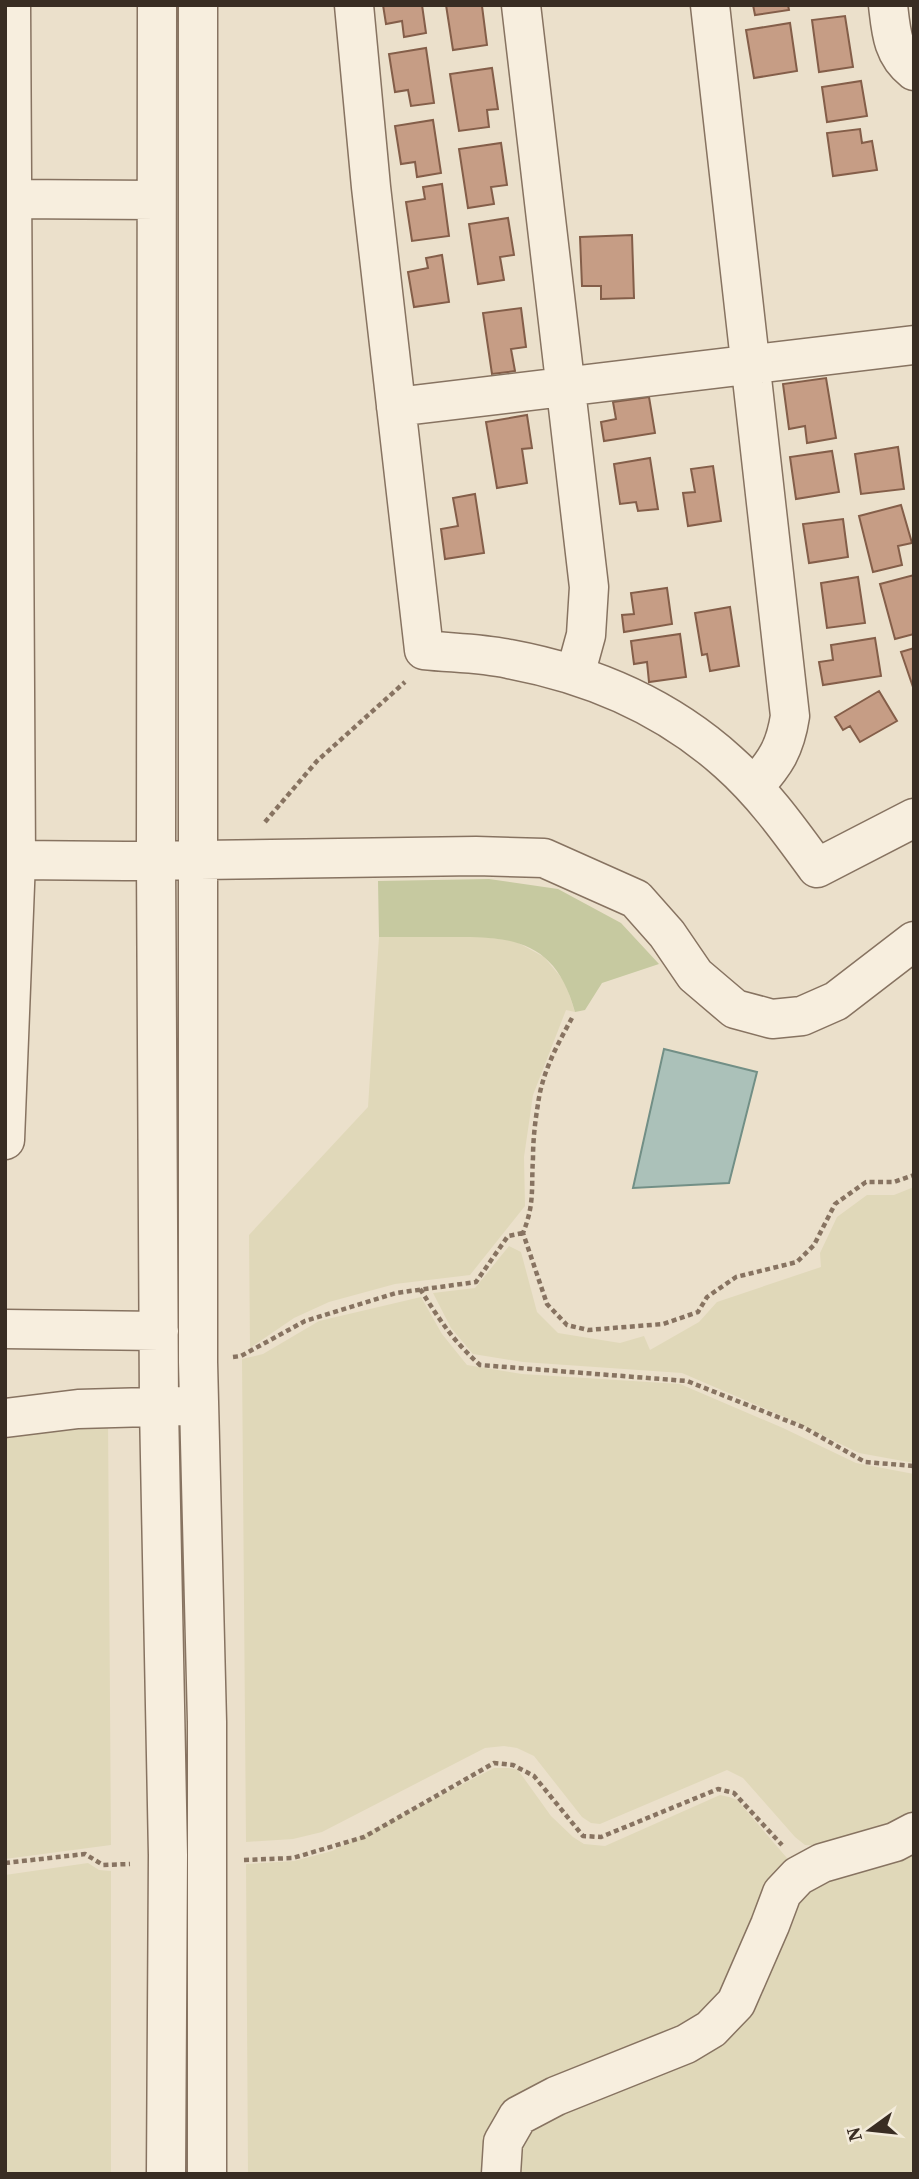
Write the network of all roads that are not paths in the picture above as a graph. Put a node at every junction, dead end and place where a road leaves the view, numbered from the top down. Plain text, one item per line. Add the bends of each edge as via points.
1 (12, 5) edge
2 (157, 5) edge
3 (198, 5) edge
4 (354, 5) edge
5 (521, 5) edge
6 (710, 5) edge
7 (888, 5) edge
8 (914, 71) edge
9 (11, 199) junction
10 (155, 200) junction
11 (914, 345) edge
12 (749, 363) junction
13 (565, 387) junction
14 (396, 407) junction
15 (10, 460) edge
16 (575, 676) junction
17 (754, 787) junction
18 (914, 818) edge
19 (16, 860) junction
20 (156, 860) junction
21 (216, 860) junction
22 (914, 942) edge
23 (5, 1140) edge
24 (5, 1329) edge
25 (159, 1331) junction
26 (198, 1405) junction
27 (159, 1407) junction
28 (5, 1418) edge
29 (914, 1832) edge
30 (166, 2174) edge
31 (207, 2174) edge
32 (501, 2174) edge

1 - 9 street
2 - 10 street
3 - 21 street
4 - 14 street
5 - 13 street
6 - 12 street
7 - 8 street via 894,46
9 - 10 street
9 - 15 street
10 - 20 street
11 - 12 street
12 - 13 street
12 - 17 street via 790,716 782,749
13 - 14 street
13 - 16 street via 589,587 586,635
14 - 16 street via 424,650 508,659
15 - 19 street
16 - 17 street via 673,720
17 - 18 street via 817,869
19 - 20 street
19 - 23 street
20 - 21 street
20 - 25 street
21 - 22 street via 544,858 636,899 695,975 735,1009 772,1019 802,1016 836,1001
21 - 26 street
24 - 25 street
25 - 27 street
26 - 27 street
26 - 31 street via 206,1722
27 - 28 street via 78,1409
27 - 30 street via 167,1862
29 - 32 street via 822,1863 799,1876 782,1893 736,2003 711,2029 518,2116 503,2142

